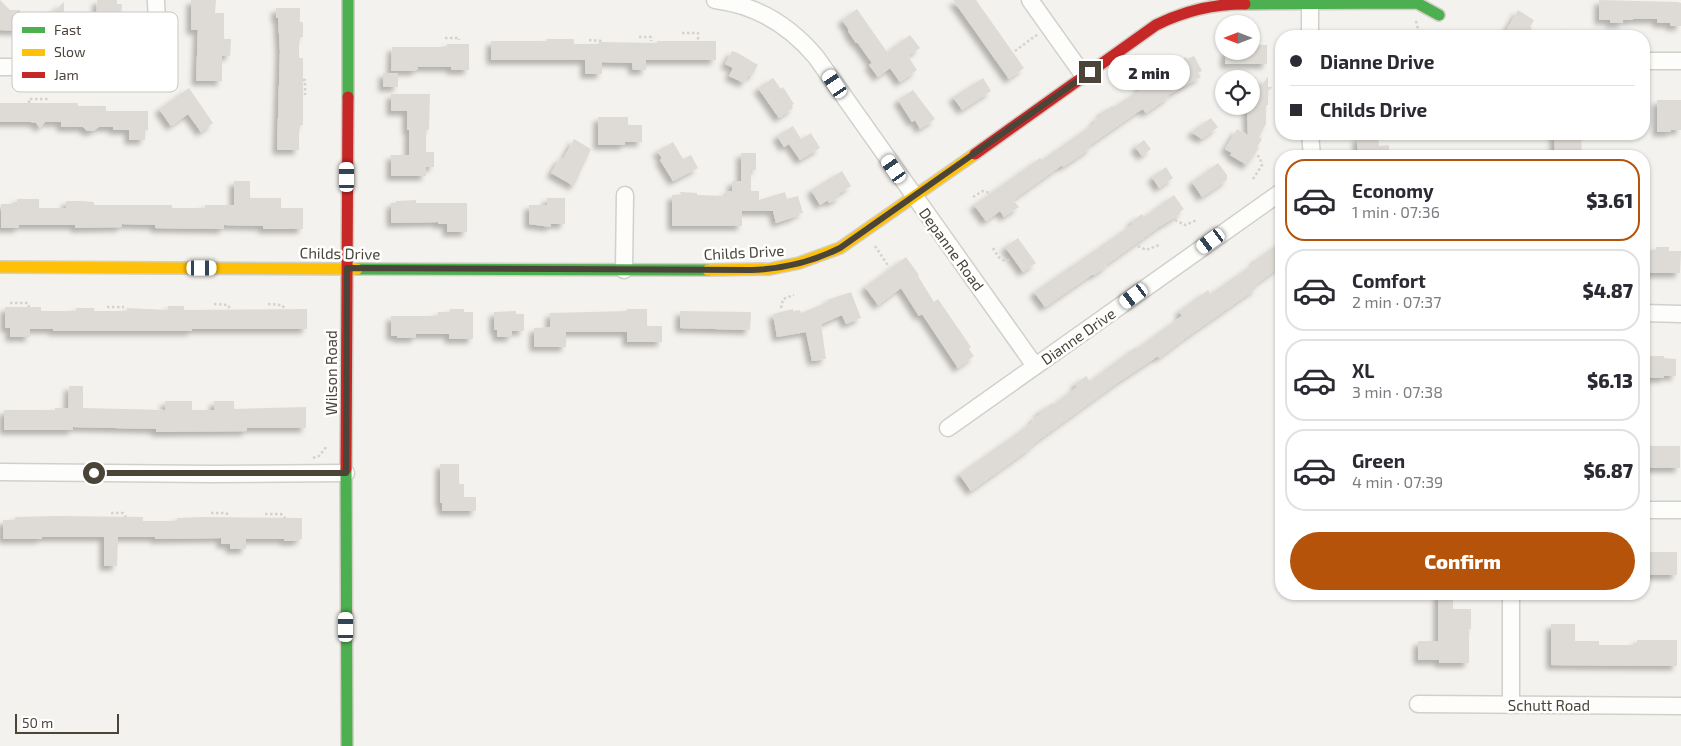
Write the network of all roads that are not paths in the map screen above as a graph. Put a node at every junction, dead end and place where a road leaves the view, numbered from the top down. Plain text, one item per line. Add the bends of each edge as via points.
1 (348, 0) edge
2 (715, 0) edge
3 (1030, 0) edge
4 (1310, 4) junction
5 (1439, 15) dead end
6 (1310, 30) edge
7 (1650, 61) edge
8 (1681, 61) edge
9 (1084, 76) junction
10 (625, 195) dead end
11 (1275, 196) edge
12 (915, 197) junction
13 (0, 267) edge
14 (347, 268) junction
15 (624, 270) junction
16 (1650, 313) edge
17 (1681, 314) edge
18 (1035, 366) junction
19 (948, 428) dead end
20 (0, 472) edge
21 (346, 473) junction
22 (1650, 510) edge
23 (1681, 510) edge
24 (1512, 600) edge
25 (1418, 704) dead end
26 (1511, 705) junction
27 (1681, 706) edge
28 (346, 746) edge

1 - 14 street, Wilson Road
2 - 12 street, Depanne Road via 758,12 802,40
3 - 9 street
4 - 5 street, Childs Drive via 1417,3
4 - 6 street
4 - 9 street, Childs Drive via 1224,4 1184,14 1158,23
7 - 8 street
9 - 12 street, Childs Drive
10 - 15 street
11 - 18 street, Dianne Drive
12 - 15 street, Childs Drive via 840,248 798,264 770,269
12 - 18 street, Depanne Road
13 - 14 street, Childs Drive
14 - 15 street, Childs Drive
14 - 21 street, Wilson Road
16 - 17 street
18 - 19 street, Dianne Drive
20 - 21 street
21 - 28 street, Wilson Road
22 - 23 street
24 - 26 street
25 - 26 street, Schutt Road
26 - 27 street, Schutt Road

